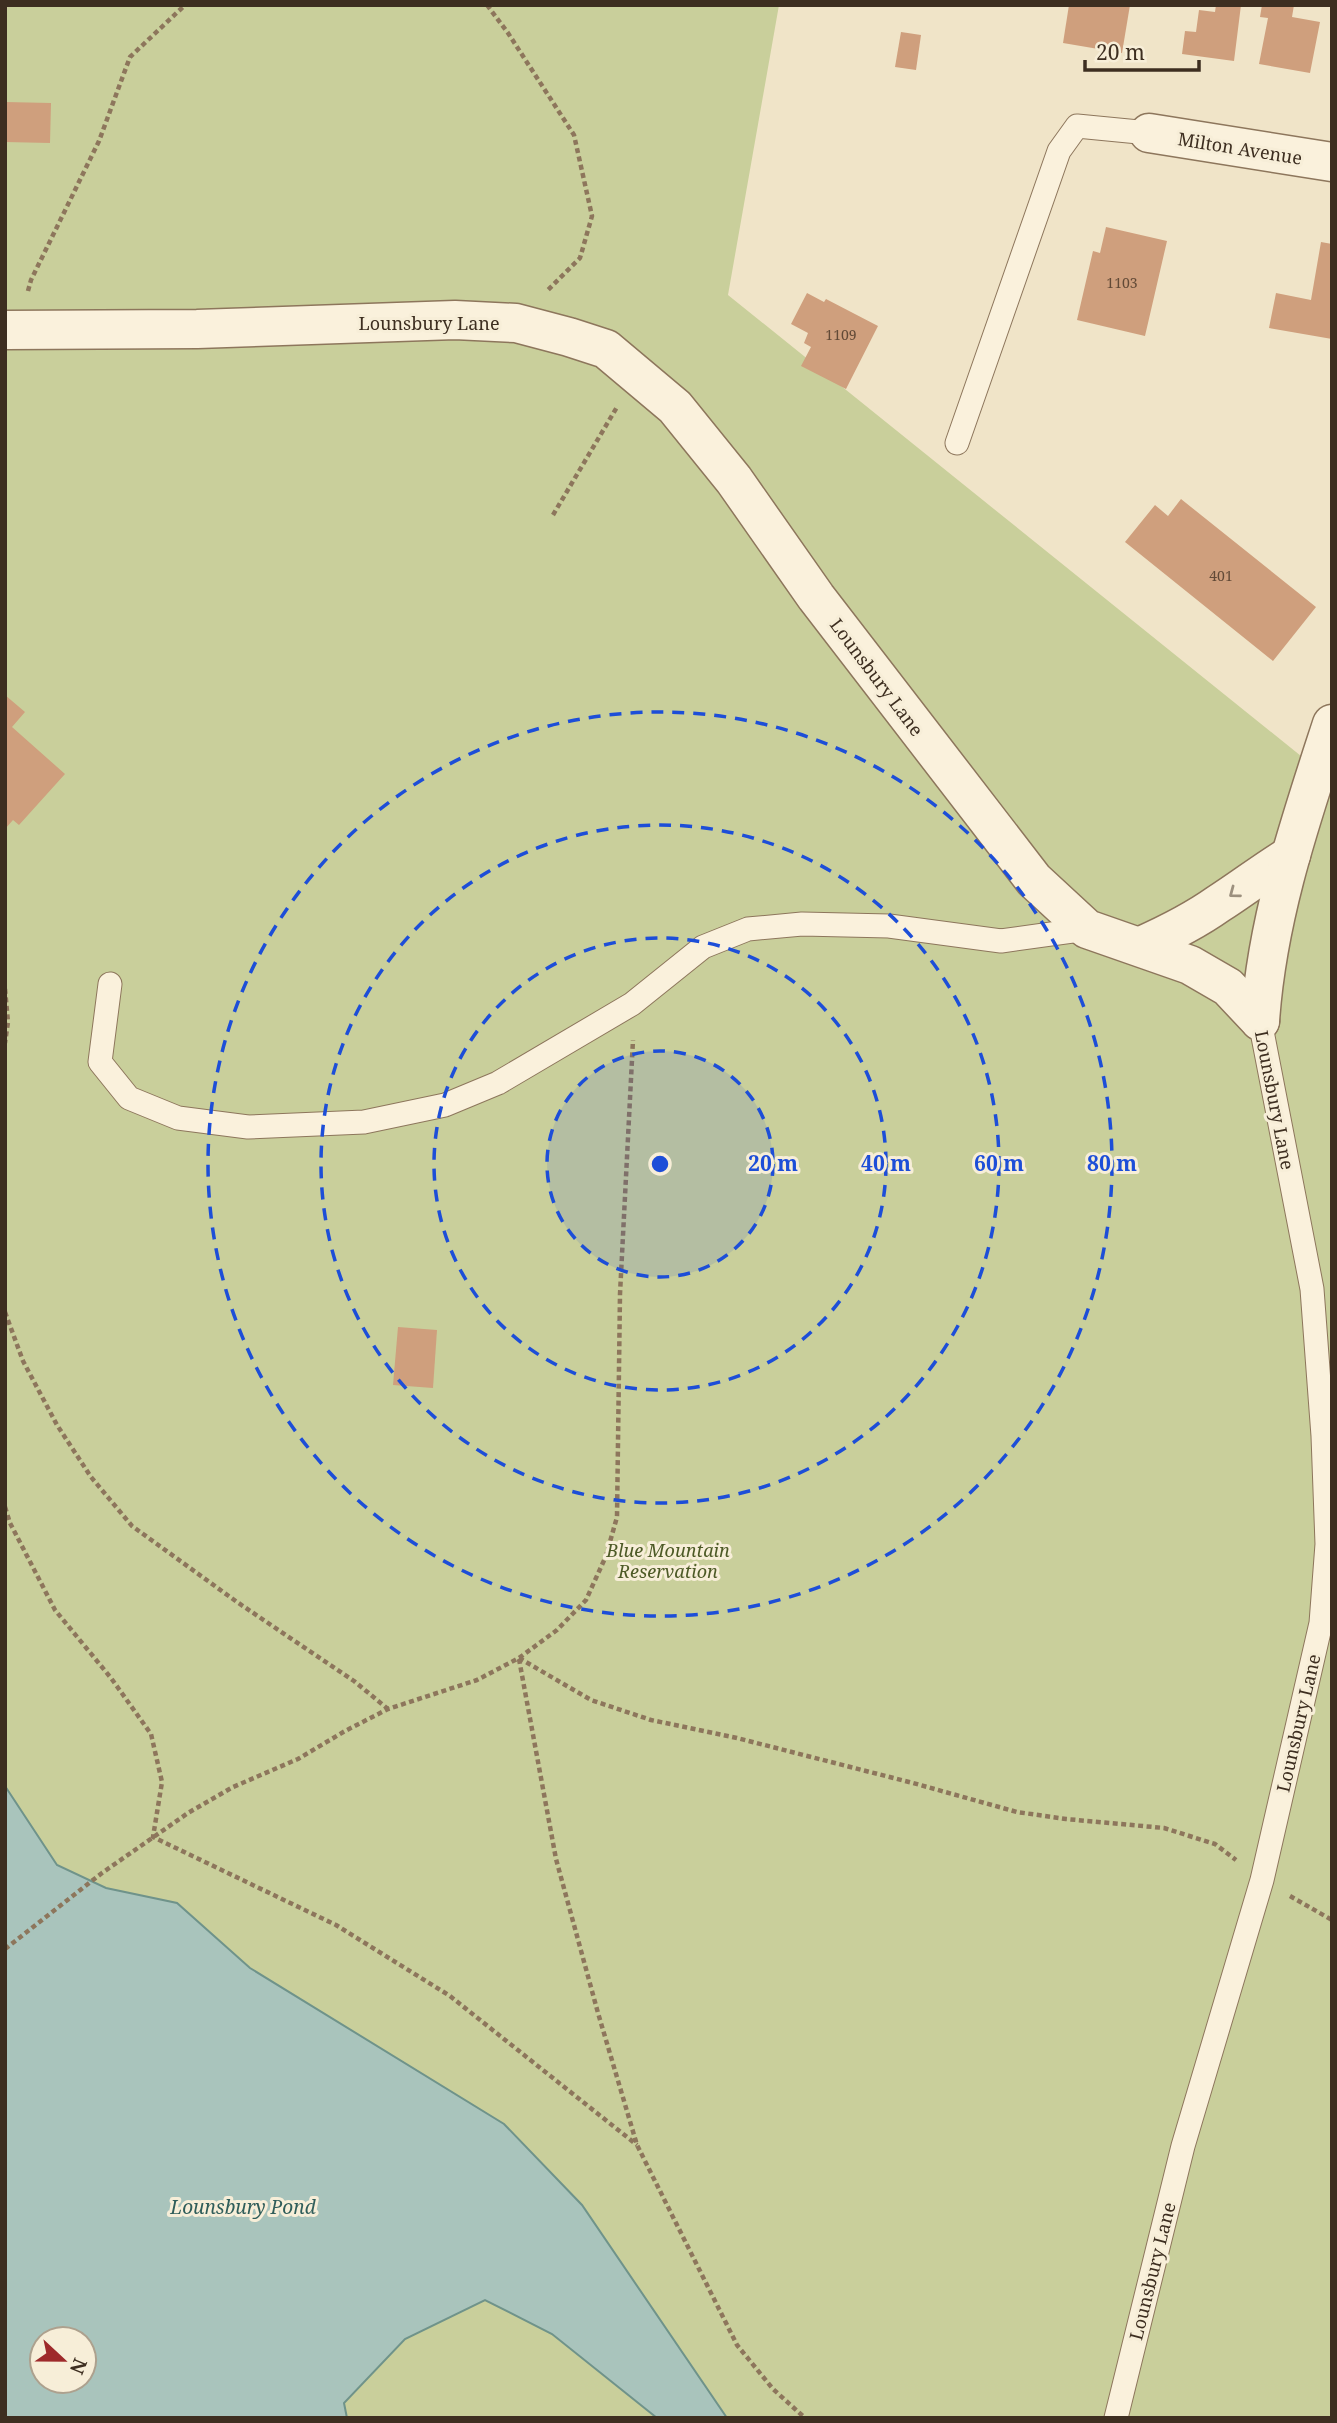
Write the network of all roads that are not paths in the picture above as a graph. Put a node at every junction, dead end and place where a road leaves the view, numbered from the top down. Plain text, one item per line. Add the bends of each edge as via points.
1 (1149, 133) joint
2 (1332, 162) edge
3 (12, 330) edge
4 (957, 443) dead end
5 (1332, 724) edge
6 (1291, 855) junction
7 (1087, 929) junction
8 (1142, 946) junction
9 (110, 984) dead end
10 (1260, 1021) junction
11 (1116, 2418) edge

1 - 2 street, Milton Avenue
1 - 4 lane via 1077,126 1059,151
3 - 7 street, Lounsbury Lane via 455,320 516,323 606,349 676,407 1034,880
5 - 6 street
6 -> 8 street via 1206,912
6 - 10 street via 1268,945
7 - 8 street, Lounsbury Lane
7 - 9 lane via 1001,941 889,926 802,924 748,929 703,947 632,1004 498,1083 445,1105 364,1122 248,1127 178,1118 129,1098 100,1062
8 - 10 street, Lounsbury Lane via 1190,965 1228,987
10 - 11 lane, Lounsbury Lane via 1312,1289 1327,1544 1321,1623 1262,1880 1183,2146

